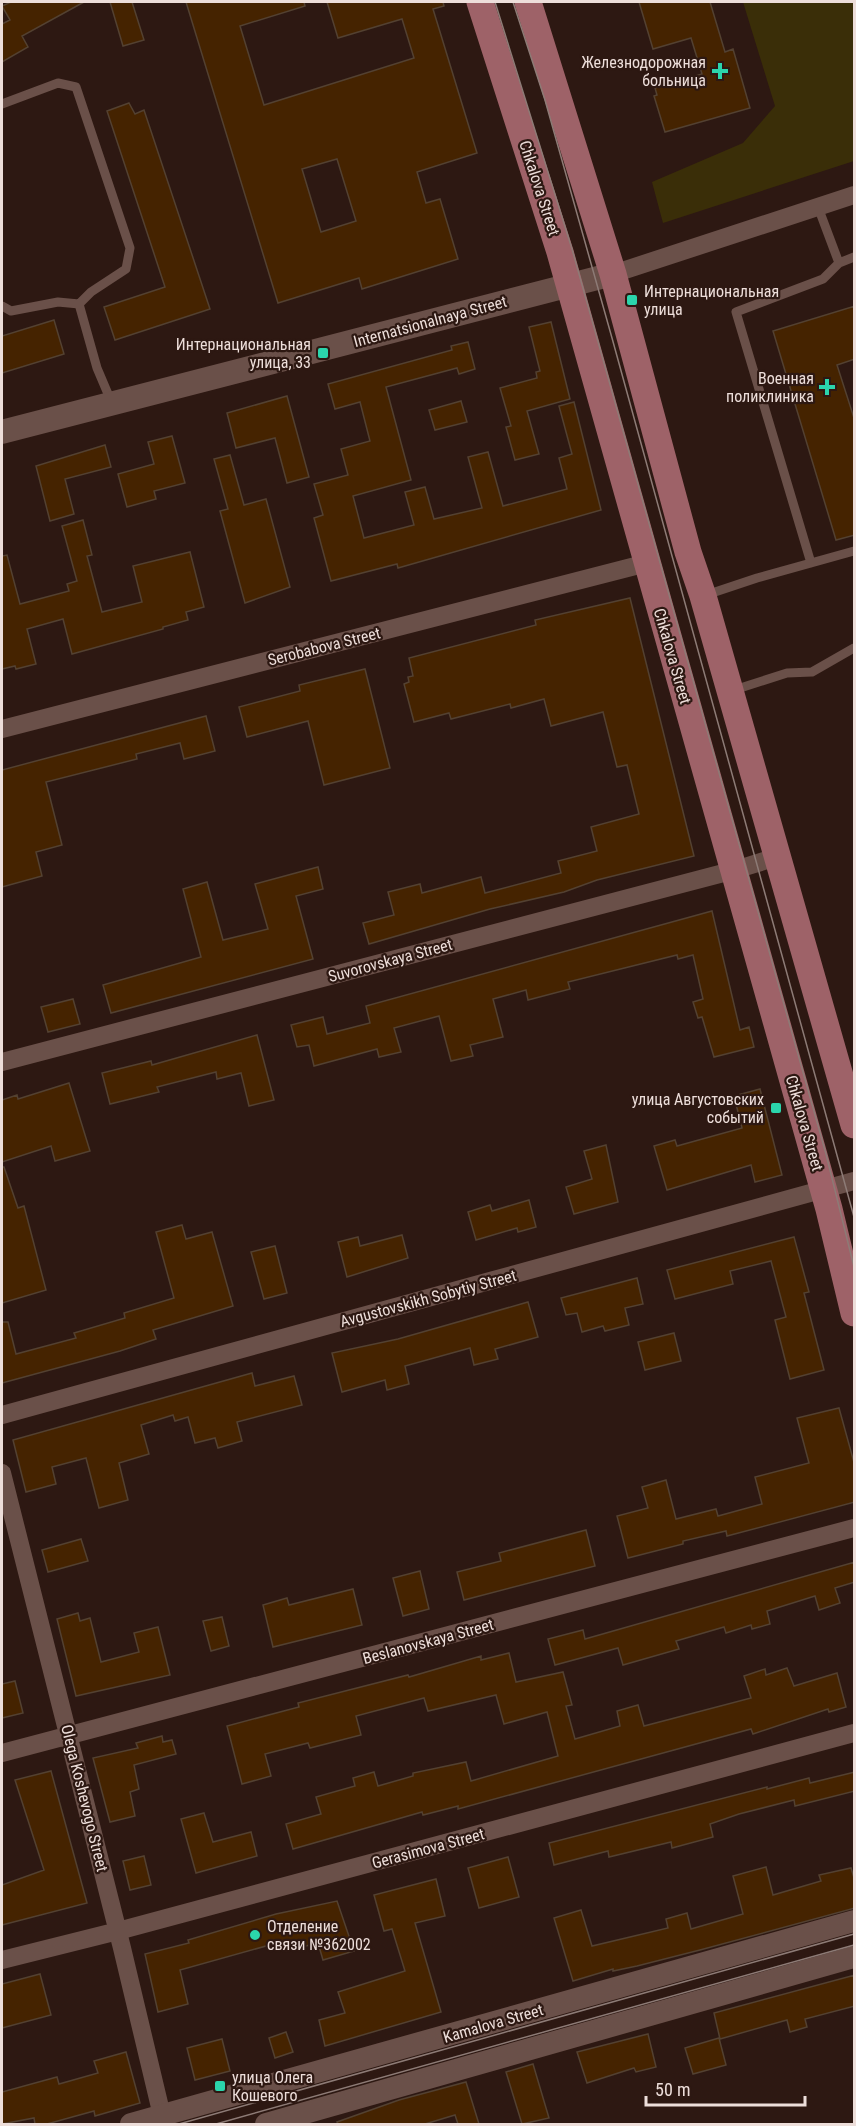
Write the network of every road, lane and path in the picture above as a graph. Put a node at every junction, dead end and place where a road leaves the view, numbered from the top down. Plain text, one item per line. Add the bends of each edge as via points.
1 (480, 2) edge
2 (528, 2) edge
3 (2, 104) edge
4 (855, 195) edge
5 (818, 207) junction
6 (855, 257) edge
7 (838, 263) junction
8 (613, 274) junction
9 (570, 285) junction
10 (79, 304) junction
11 (2, 306) edge
12 (112, 404) junction
13 (2, 432) edge
14 (855, 551) edge
15 (646, 562) junction
16 (811, 563) junction
17 (703, 596) junction
18 (855, 648) edge
19 (730, 692) junction
20 (2, 729) edge
21 (777, 857) junction
22 (735, 870) junction
23 (2, 1062) edge
24 (855, 1125) edge
25 (855, 1181) edge
26 (824, 1189) junction
27 (855, 1313) edge
28 (2, 1415) edge
29 (2, 1473) edge
30 (855, 1528) edge
31 (855, 1733) edge
32 (69, 1736) junction
33 (2, 1753) edge
34 (855, 1921) edge
35 (118, 1931) junction
36 (855, 1957) edge
37 (2, 1960) edge
38 (163, 2121) edge
39 (131, 2124) edge
40 (266, 2124) edge

1 - 9 main road, Chkalova Street
2 - 8 main road
3 - 10 lane via 58,83 76,87 130,248 126,269 91,291
4 - 5 street, Internatsionalnaya Street
5 - 7 lane
5 - 8 street, Internatsionalnaya Street
6 - 7 lane
7 - 16 lane via 823,279 736,312
8 - 9 main road, Internatsionalnaya Street
8 - 17 main road
9 - 12 main road, Internatsionalnaya Street
9 - 15 main road, Chkalova Street
10 - 11 lane via 58,302 11,311
10 - 12 lane
12 - 13 main road, Internatsionalnaya Street
14 - 16 lane
15 - 20 street, Serobabova Street
15 - 22 main road, Chkalova Street
16 - 17 lane
17 - 19 main road
18 - 19 lane via 812,672 787,673
19 - 21 main road
21 - 22 street, Suvorovskaya Street
21 - 24 main road
22 - 23 street, Suvorovskaya Street
22 - 26 main road, Chkalova Street
25 - 26 street, Avgustovskikh Sobytiy Street
26 - 27 main road, Chkalova Street
26 - 28 street, Avgustovskikh Sobytiy Street
29 - 32 street, Olega Koshevogo Street
30 - 32 street, Beslanovskaya Street
31 - 35 street, Gerasimova Street
32 - 33 street, Beslanovskaya Street
32 - 35 street, Olega Koshevogo Street
34 - 38 street, Kamalova Street
35 - 37 street, Gerasimova Street
35 - 38 street, Olega Koshevogo Street
36 - 40 street
38 - 39 street, Kamalova Street

